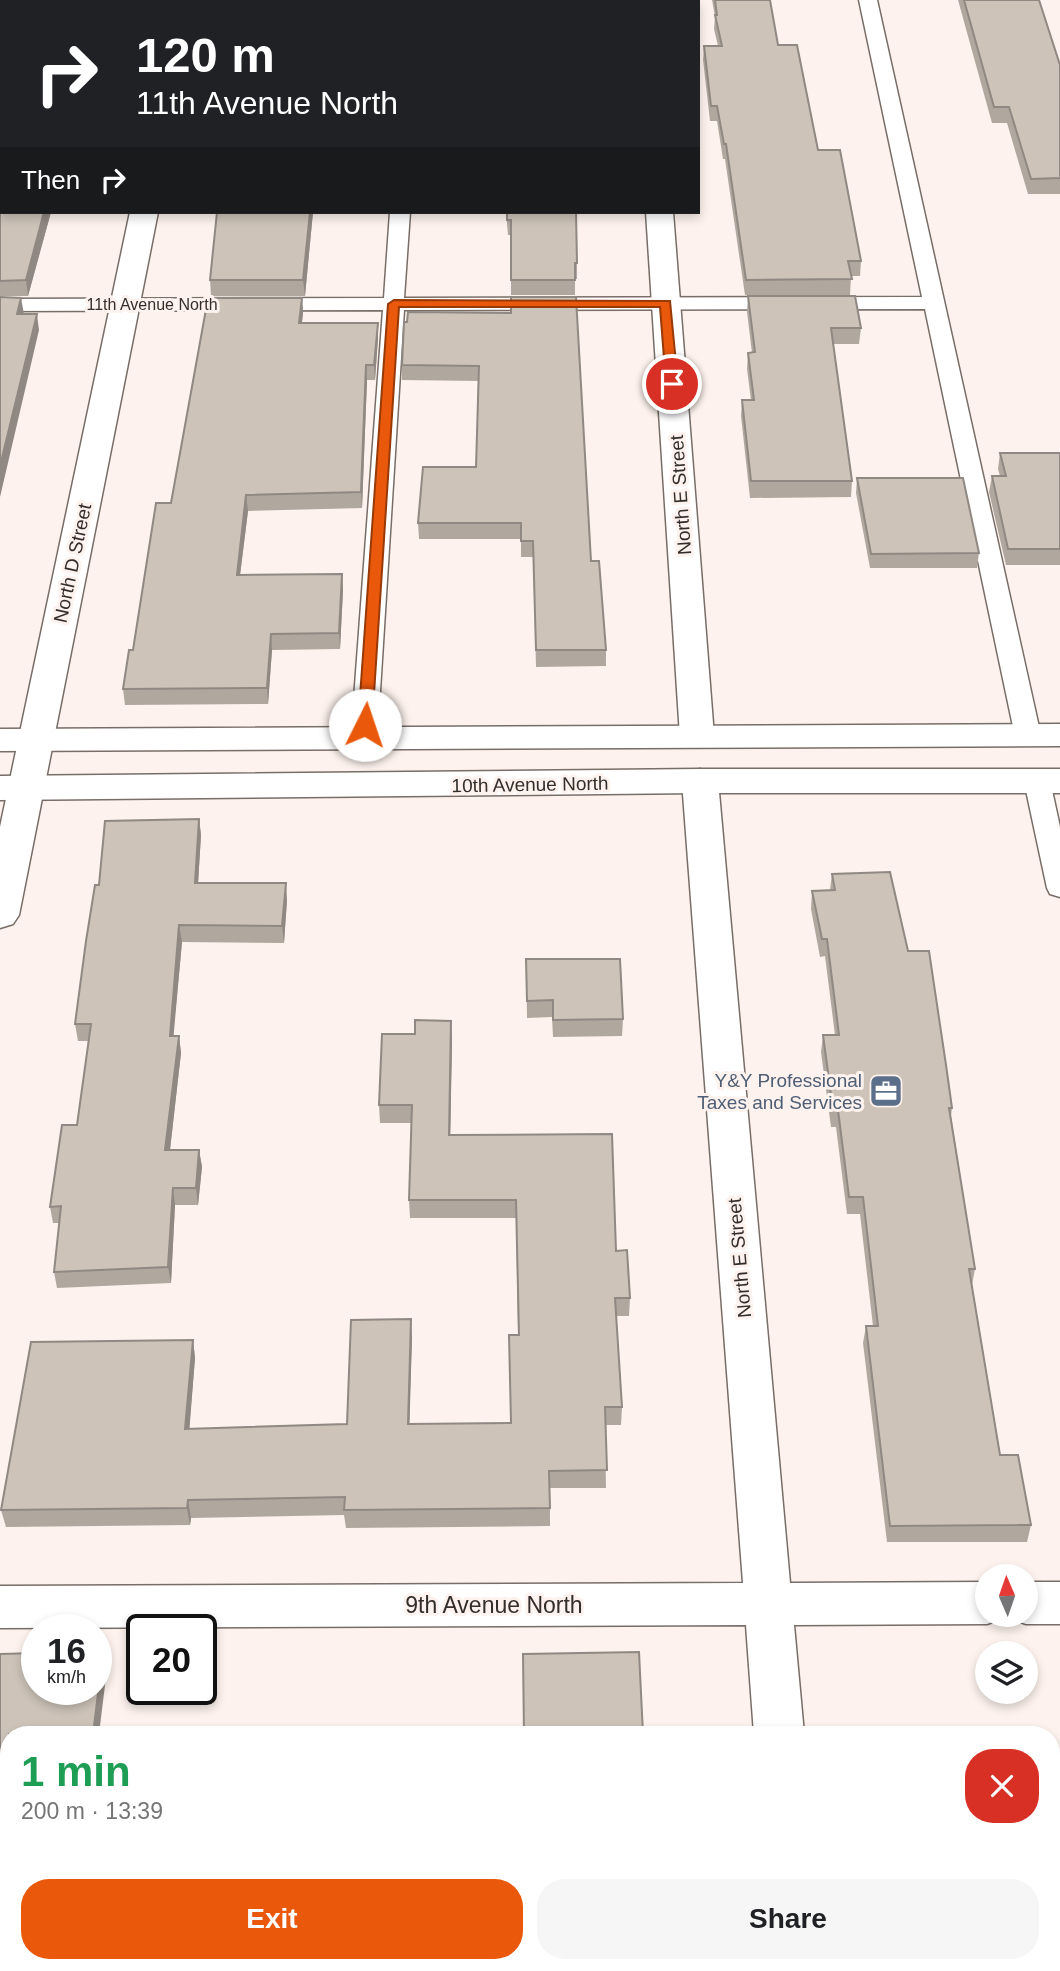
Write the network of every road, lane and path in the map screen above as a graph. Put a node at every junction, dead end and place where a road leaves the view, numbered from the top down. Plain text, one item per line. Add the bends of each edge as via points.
1 (868, 0) edge
2 (144, 214) edge
3 (400, 214) edge
4 (659, 214) edge
5 (666, 303) junction
6 (933, 303) junction
7 (125, 304) junction
8 (394, 304) junction
9 (0, 305) edge
10 (697, 736) junction
11 (1044, 736) edge
12 (364, 739) junction
13 (0, 740) edge
14 (36, 740) junction
15 (699, 781) junction
16 (1049, 781) edge
17 (13, 788) edge
18 (1060, 888) edge
19 (0, 915) edge
20 (1038, 1603) edge
21 (1060, 1603) edge
22 (975, 1604) edge
23 (768, 1605) junction
24 (0, 1607) edge
25 (778, 1726) edge

1 - 6 lane
2 - 7 street, North D Street
3 - 8 lane
4 - 5 street, North E Street
5 - 6 lane, 11th Avenue North
5 - 8 lane, 11th Avenue North
5 - 10 street, North E Street
6 - 11 lane
7 - 8 lane, 11th Avenue North
7 - 9 lane, 11th Avenue North
7 - 14 street, North D Street
8 - 12 lane
10 - 11 street
10 - 12 street
12 - 14 street
13 - 14 street
14 - 17 street, North D Street
15 - 16 street, 10th Avenue North
15 - 17 street, 10th Avenue North
15 - 23 street, North E Street
16 - 18 lane
17 - 19 street, North D Street
20 - 21 street
22 - 23 street, 9th Avenue North
23 - 24 street, 9th Avenue North
23 - 25 street, North E Street

